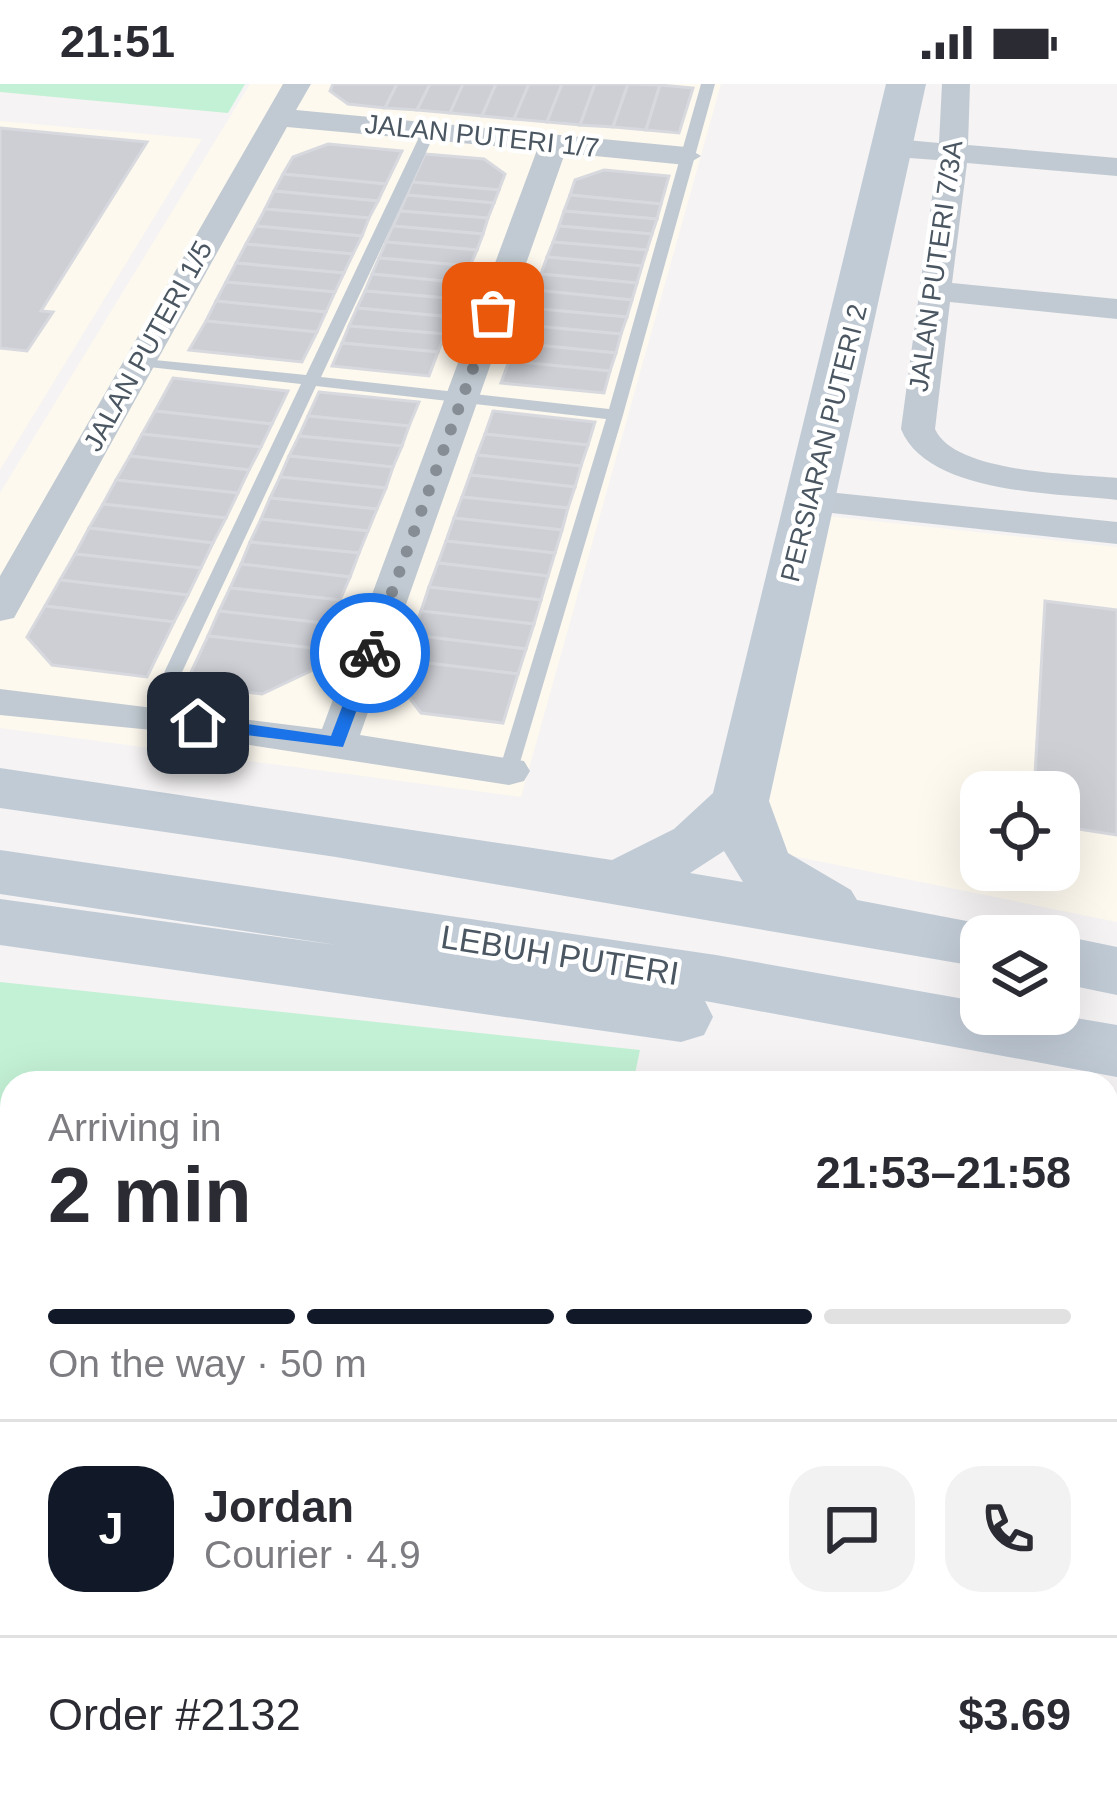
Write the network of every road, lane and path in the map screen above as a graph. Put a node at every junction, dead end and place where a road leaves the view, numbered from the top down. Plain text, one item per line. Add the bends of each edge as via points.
1 (297, 84) edge
2 (707, 84) edge
3 (906, 84) edge
4 (956, 84) edge
5 (278, 117) junction
6 (429, 131) junction
7 (554, 143) junction
8 (895, 148) junction
9 (953, 153) junction
10 (686, 156) junction
11 (1117, 167) edge
12 (934, 291) junction
13 (1117, 309) edge
14 (140, 361) junction
15 (311, 380) junction
16 (463, 397) junction
17 (615, 415) junction
18 (1117, 489) edge
19 (808, 501) junction
20 (1117, 533) edge
21 (0, 609) edge
22 (0, 702) edge
23 (152, 717) junction
24 (337, 743) junction
25 (509, 771) joint
26 (740, 801) junction
27 (10, 809) edge
28 (620, 883) junction
29 (0, 908) edge
30 (861, 920) junction
31 (960, 940) edge
32 (720, 959) junction
33 (1080, 963) edge
34 (1117, 971) edge
35 (960, 981) edge
36 (1080, 1001) edge
37 (1117, 1007) edge
38 (1117, 1051) edge
39 (998, 1071) edge

1 - 5 street, JALAN PUTERI 1/5
2 - 10 lane
3 - 8 main road, PERSIARAN PUTERI 2
4 - 9 street, JALAN PUTERI 7/3A
5 - 6 street, JALAN PUTERI 1/7
5 - 14 street, JALAN PUTERI 1/5
6 - 7 street, JALAN PUTERI 1/7
6 - 15 lane
7 - 10 street, JALAN PUTERI 1/7
7 - 16 street
8 - 9 street
8 - 19 main road, PERSIARAN PUTERI 2
9 - 11 street
9 - 12 street, JALAN PUTERI 7/3A
10 - 17 lane
12 - 13 street
12 - 18 street, JALAN PUTERI 7/3A via 916,408 926,446 973,470
14 - 15 lane
14 - 21 street, JALAN PUTERI 1/5
15 - 16 lane
15 - 23 lane
16 - 17 lane
16 - 24 street
17 - 25 lane
19 - 20 street
19 - 26 main road, PERSIARAN PUTERI 2
22 - 23 street
23 - 24 street
24 - 25 street
26 - 28 main road via 695,844
26 - 30 main road, PERSIARAN PUTERI 2 via 751,854 766,870 787,888
27 - 28 main road
27 - 32 main road, LEBUH PUTERI
28 - 30 main road
29 - 32 main road, LEBUH PUTERI
29 - 39 main road
30 - 31 main road
32 - 35 main road, LEBUH PUTERI
32 - 38 main road, LEBUH PUTERI
33 - 34 main road
36 - 37 main road

